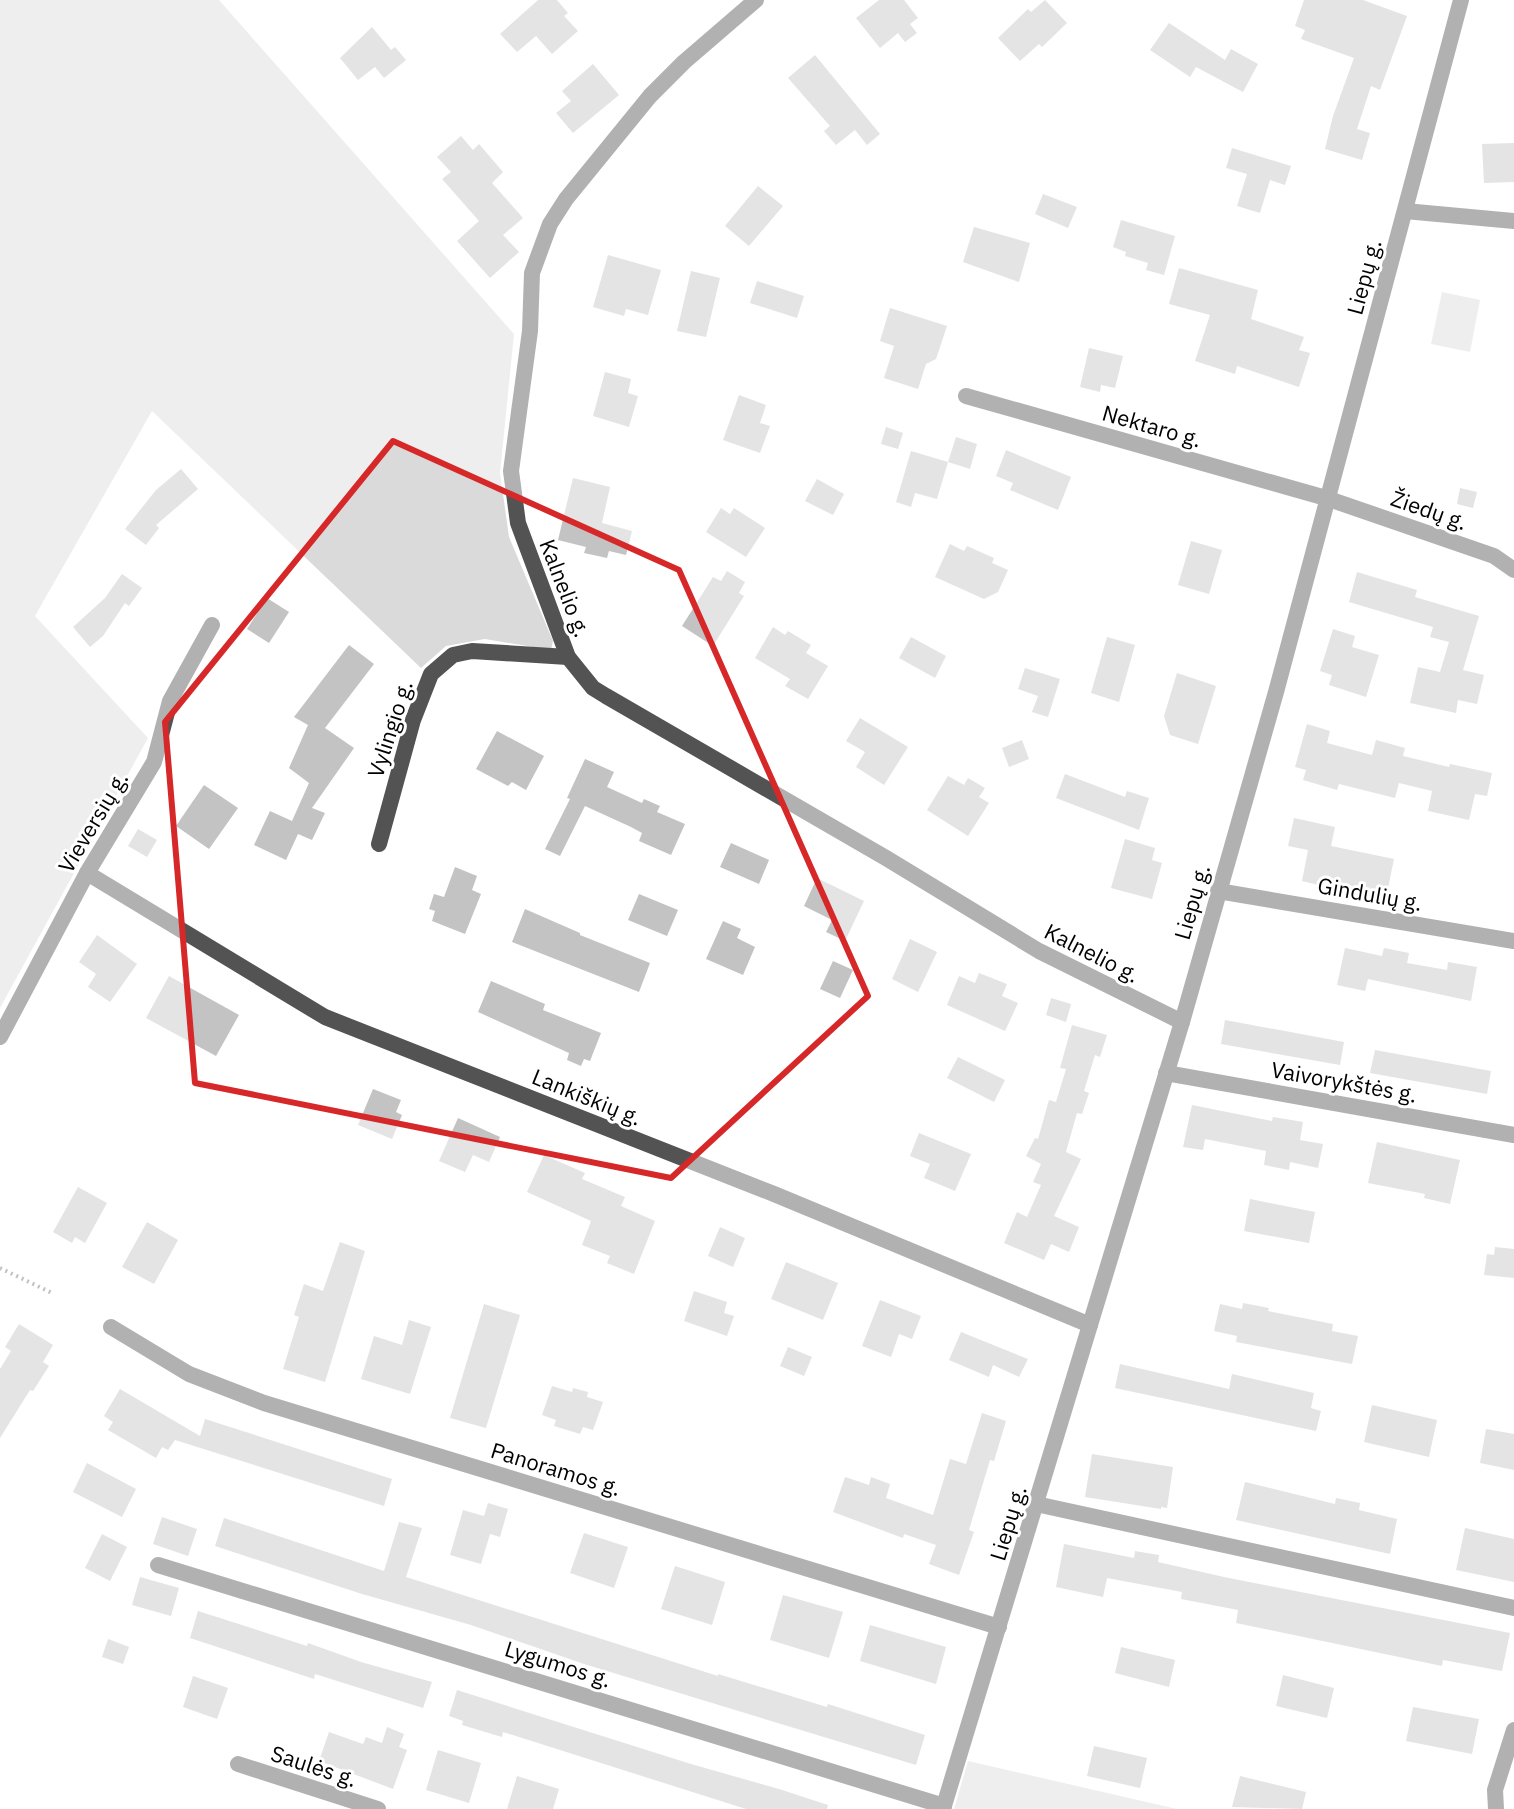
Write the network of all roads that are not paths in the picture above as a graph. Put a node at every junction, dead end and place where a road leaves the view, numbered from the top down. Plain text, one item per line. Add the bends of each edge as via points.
1 (756, 0) edge
2 (1461, 0) edge
3 (1405, 211) junction
4 (1514, 221) edge
5 (966, 396) dead end
6 (1326, 498) junction
7 (1514, 570) edge
8 (212, 625) dead end
9 (568, 657) junction
10 (379, 844) dead end
11 (87, 873) junction
12 (1218, 891) junction
13 (1514, 941) edge
14 (1182, 1022) junction
15 (0, 1037) edge
16 (1166, 1073) junction
17 (1514, 1135) edge
18 (1090, 1325) junction
19 (111, 1327) dead end
20 (1036, 1504) junction
21 (158, 1565) dead end
22 (1514, 1608) edge
23 (999, 1627) junction
24 (1514, 1730) edge
25 (238, 1764) dead end
26 (943, 1807) edge
27 (1502, 1807) edge
28 (378, 1809) edge

1 - 9 street, Kalnelio g. via 650,96 566,199 550,224 532,273 530,331 511,471 518,523
2 - 3 street, Liepų g.
3 - 4 street
3 - 6 street, Liepų g.
5 - 6 street, Nektaro g.
6 - 7 street, Žiedų g. via 1494,556
6 - 12 street, Liepų g.
8 - 11 street, Vieversių g. via 170,701 154,762
9 - 10 street, Vylingio g. via 472,651 453,655 431,674
9 - 14 street, Kalnelio g. via 593,688 1039,951
11 - 15 street, Vieversių g.
11 - 18 street, Lankiškių g. via 325,1017
12 - 13 street, Gindulių g.
12 - 14 street, Liepų g.
14 - 16 street, Liepų g.
16 - 17 street, Vaivorykštės g.
16 - 18 street, Liepų g.
18 - 20 street, Liepų g.
19 - 23 street, Panoramos g. via 189,1374 264,1403
20 - 22 street
20 - 23 street, Liepų g.
21 - 26 street, Lygumos g.
23 - 26 street, Liepų g.
24 - 27 street via 1495,1790
25 - 28 street, Saulės g.

